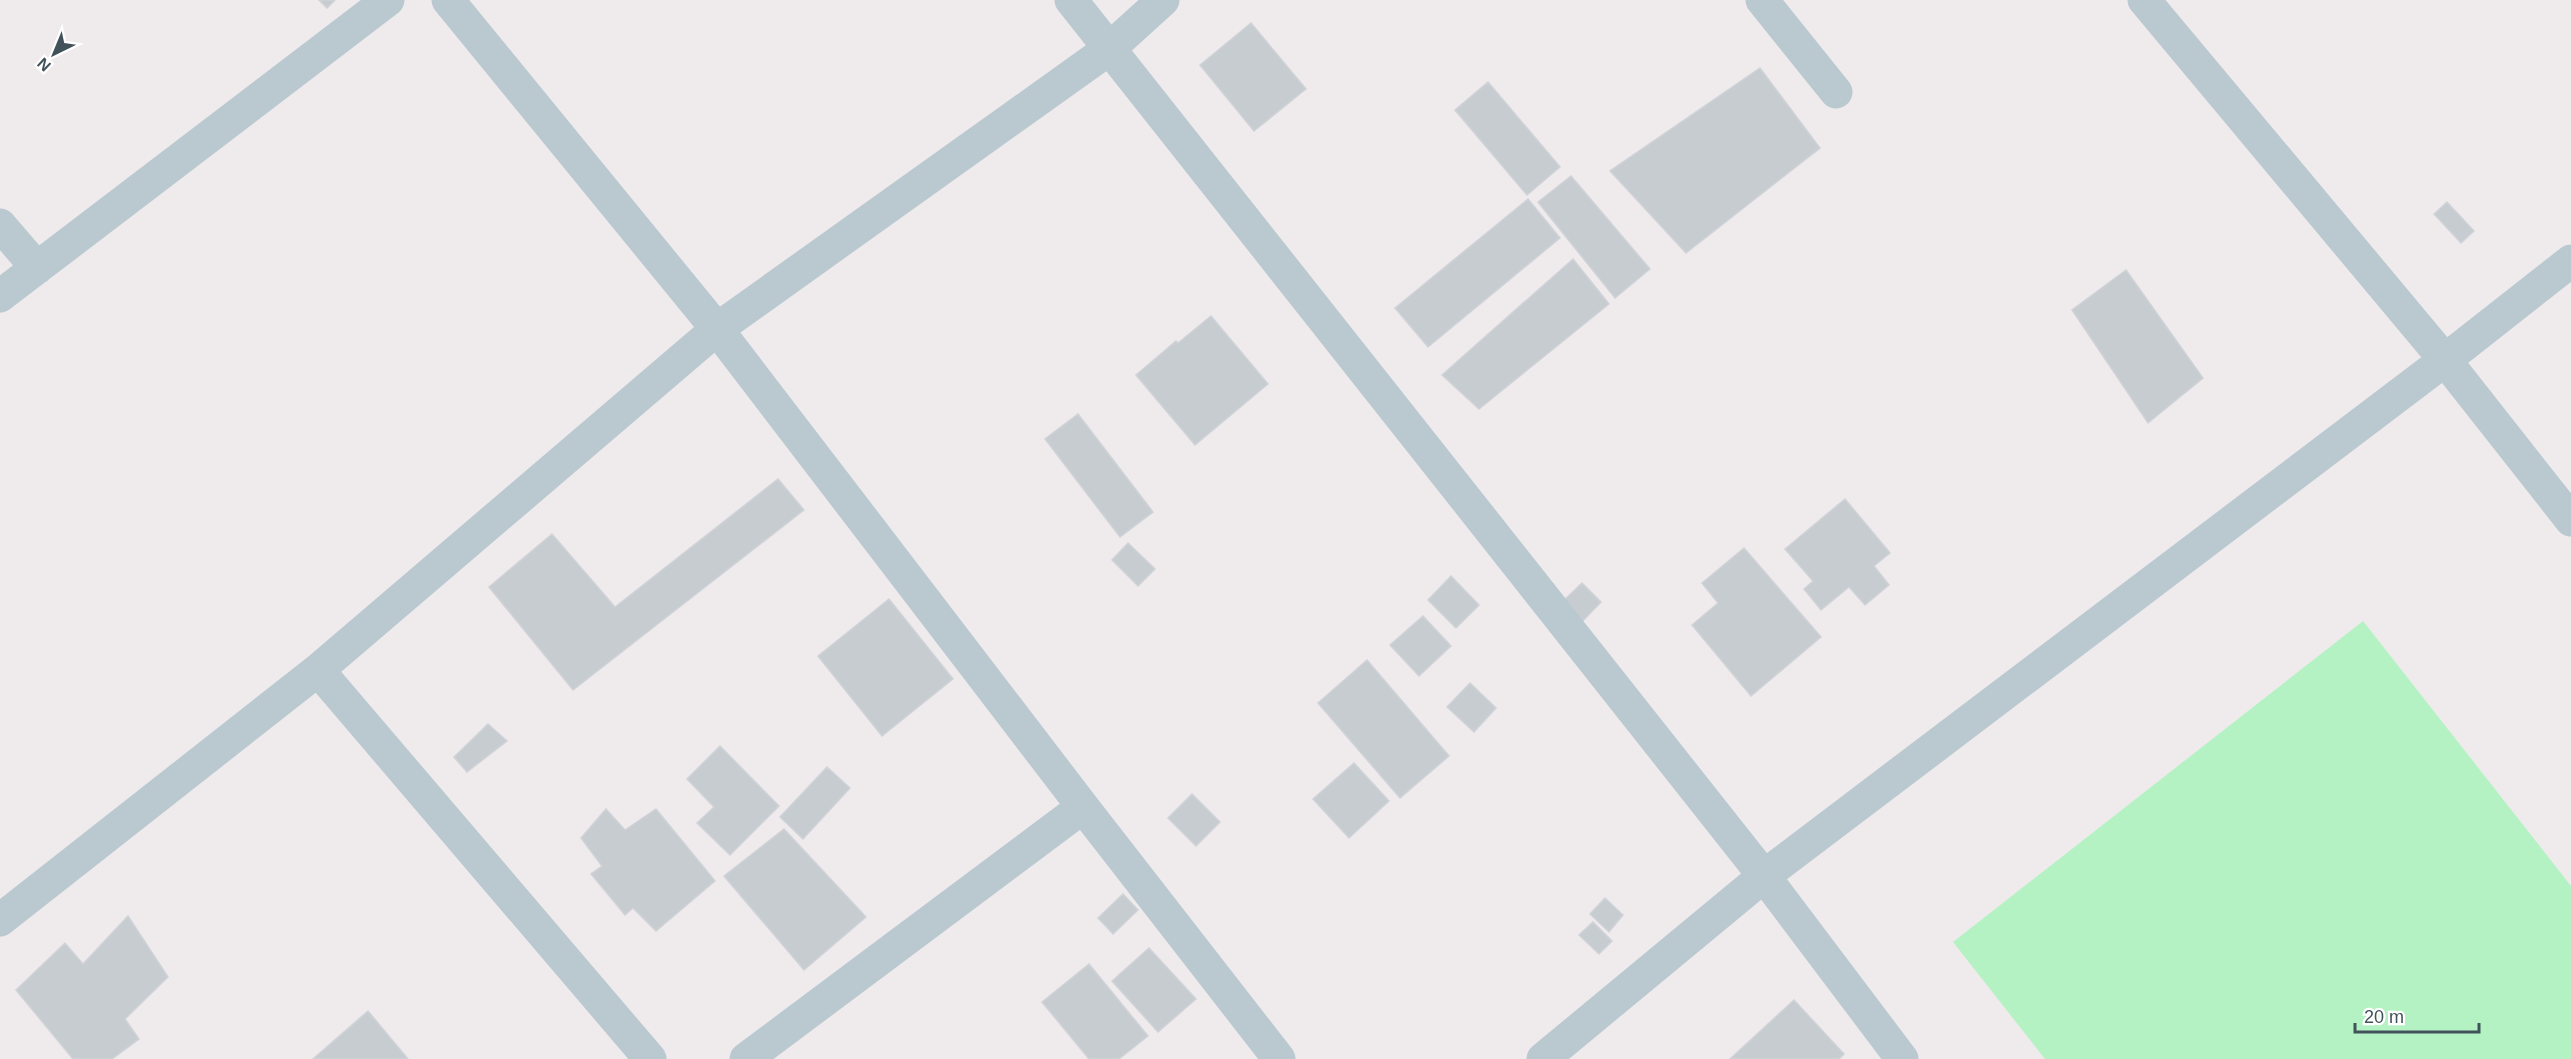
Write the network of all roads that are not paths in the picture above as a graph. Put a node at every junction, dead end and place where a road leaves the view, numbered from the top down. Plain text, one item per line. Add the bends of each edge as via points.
1 (388, 0) edge
2 (448, 0) edge
3 (1071, 0) edge
4 (1163, 0) edge
5 (1762, 0) edge
6 (2144, 0) edge
7 (1109, 49) junction
8 (1836, 92) dead end
9 (0, 225) edge
10 (2571, 261) edge
11 (37, 268) junction
12 (0, 296) edge
13 (717, 329) junction
14 (2445, 360) junction
15 (2571, 520) edge
16 (318, 670) junction
17 (1083, 807) junction
18 (1764, 876) junction
19 (0, 920) edge
20 (650, 1059) edge
21 (746, 1059) edge
22 (1279, 1059) edge
23 (1543, 1059) edge
24 (1902, 1059) edge

1 - 11 street
2 - 13 street
3 - 7 street
4 - 7 street
5 - 8 street
6 - 14 street
7 - 13 street
7 - 18 street
9 - 11 street
10 - 14 street
11 - 12 street
13 - 16 street
13 - 17 street
14 - 15 street
14 - 18 street
16 - 19 street
16 - 20 street
17 - 21 street
17 - 22 street
18 - 23 street
18 - 24 street

